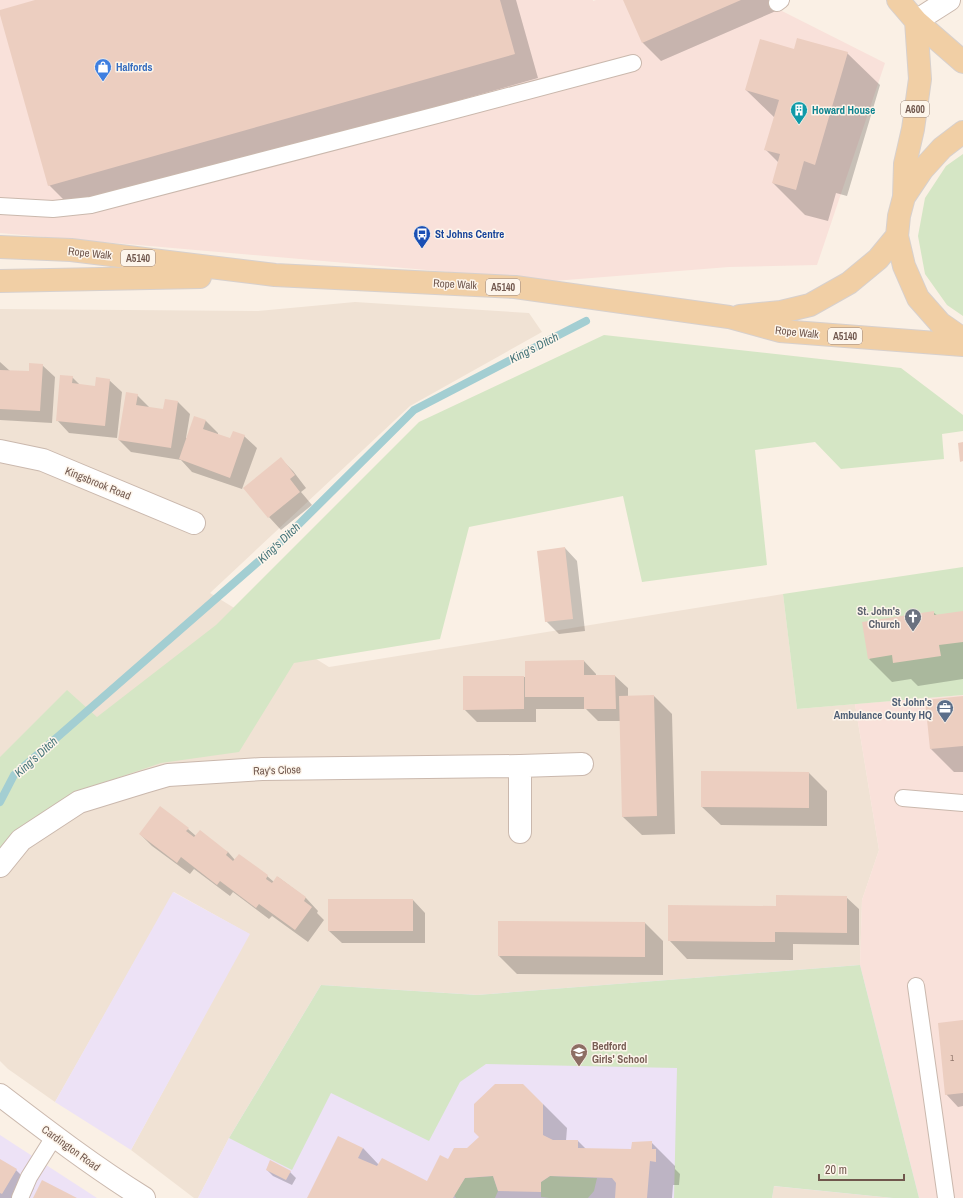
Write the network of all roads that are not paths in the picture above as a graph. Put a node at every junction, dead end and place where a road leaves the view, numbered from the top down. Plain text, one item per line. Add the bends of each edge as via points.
1 (898, 0) edge
2 (949, 0) edge
3 (916, 21) junction
4 (963, 62) edge
5 (633, 63) dead end
6 (963, 132) edge
7 (904, 197) junction
8 (0, 206) edge
9 (897, 236) junction
10 (0, 247) edge
11 (275, 275) junction
12 (0, 281) edge
13 (729, 317) junction
14 (963, 339) edge
15 (963, 345) edge
16 (0, 451) edge
17 (194, 523) dead end
18 (582, 764) dead end
19 (520, 766) junction
20 (903, 798) dead end
21 (963, 803) edge
22 (520, 832) dead end
23 (0, 866) edge
24 (916, 986) dead end
25 (0, 1095) edge
26 (54, 1137) junction
27 (20, 1198) edge
28 (144, 1198) edge
29 (946, 1198) edge

1 - 3 main road
2 - 3 street
3 - 4 main road
3 - 7 main road, A600 via 920,79 905,164
5 - 8 lane via 91,205 53,209
6 - 7 main road, A600 via 942,148 922,170
7 - 9 main road, A600
9 - 13 main road, Rope Walk / A5140 via 878,259 849,283 810,305 781,312
9 - 14 main road, A600 via 904,266 918,298 940,323
10 - 11 main road, Rope Walk / A5140 via 71,250
11 - 12 main road, Rope Walk / A5140
11 - 13 main road, Rope Walk / A5140 via 515,288
13 - 15 main road, Rope Walk / A5140 via 780,332
16 - 17 street, Kingsbrook Road via 43,460
18 - 19 street, Ray's Close
19 - 22 street
19 - 23 street, Ray's Close via 262,769 168,776 79,802 21,840
20 - 21 lane
24 - 29 lane
25 - 26 street, Cardington Road
26 - 27 lane via 29,1177
26 - 28 street, Cardington Road

